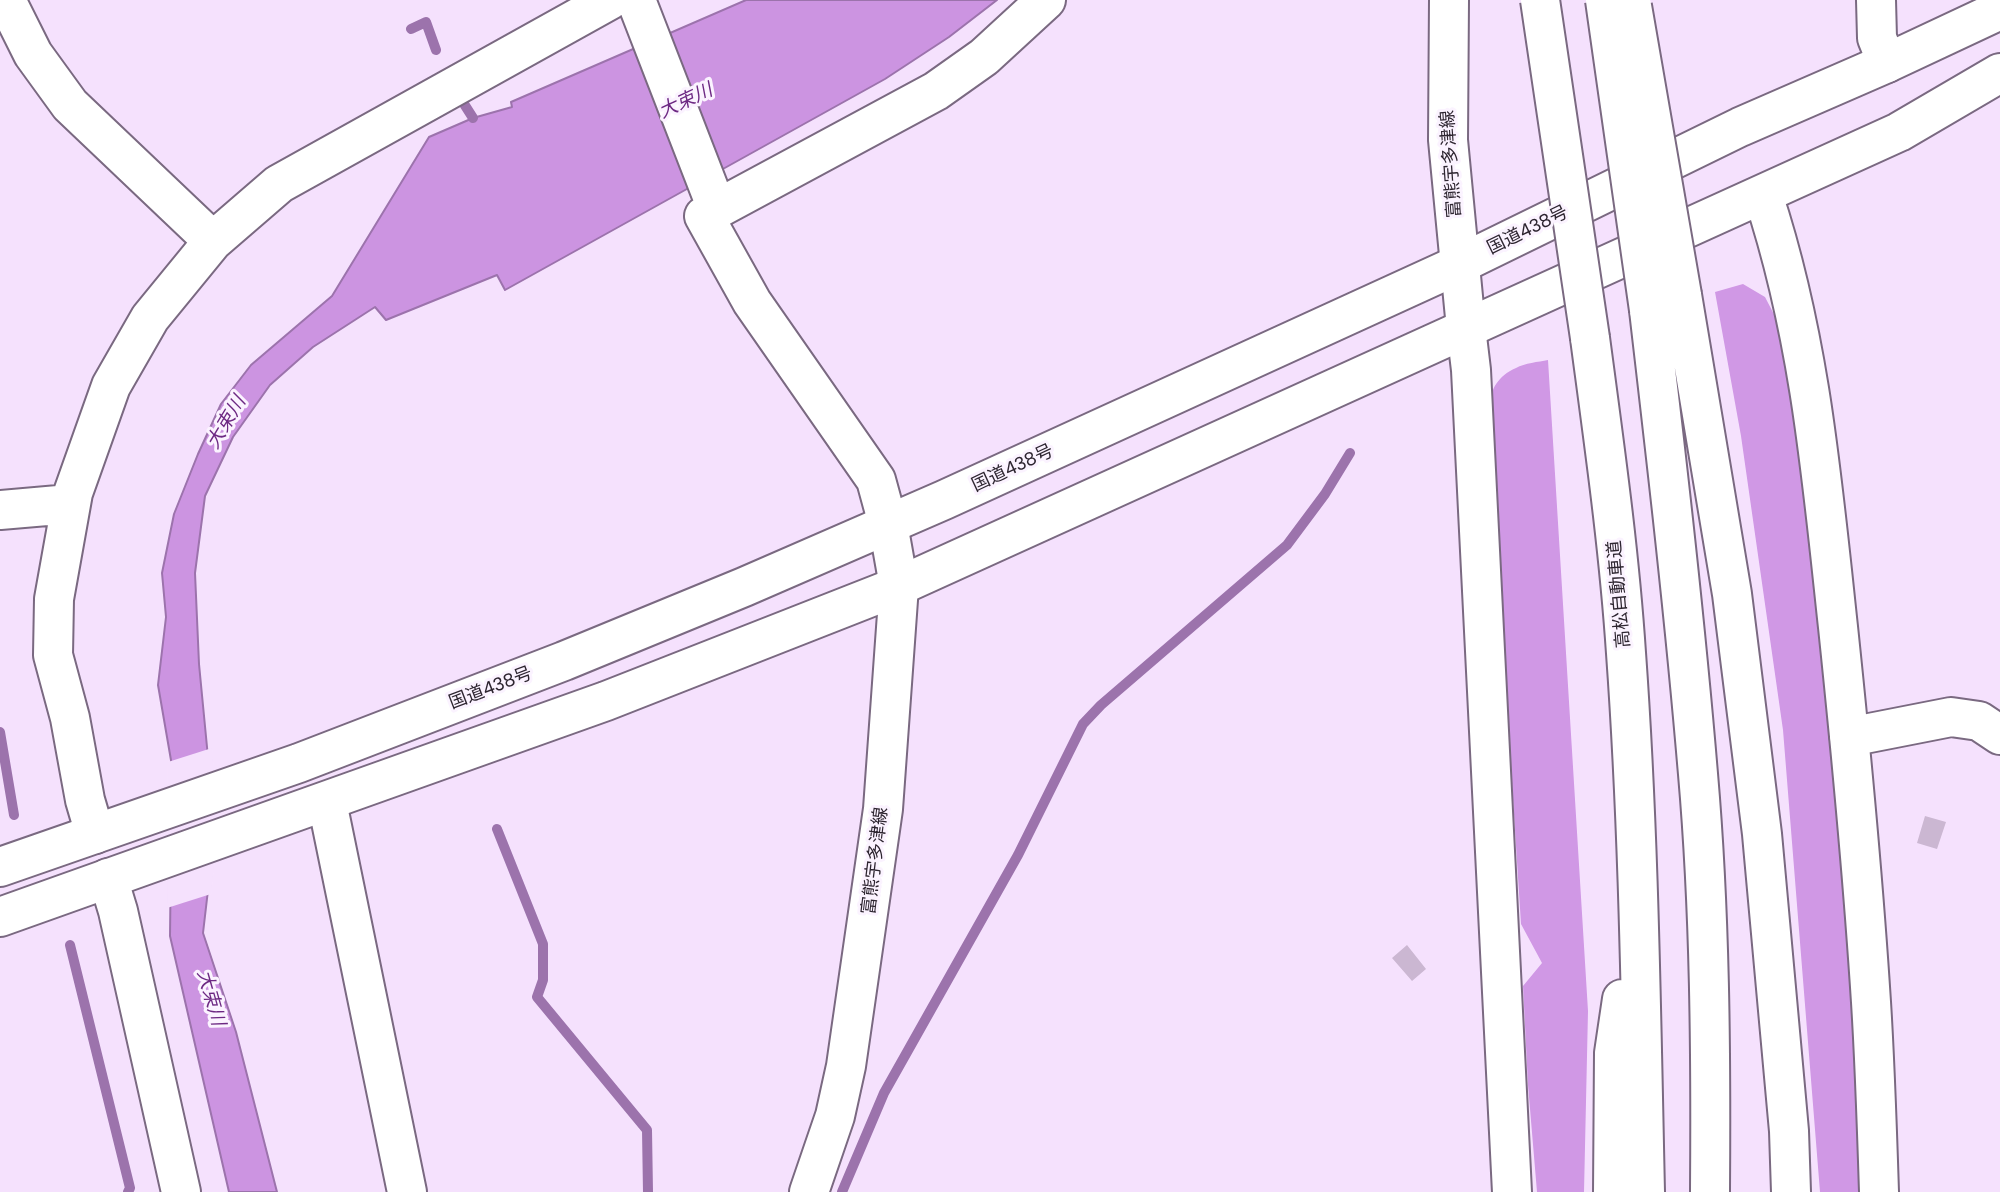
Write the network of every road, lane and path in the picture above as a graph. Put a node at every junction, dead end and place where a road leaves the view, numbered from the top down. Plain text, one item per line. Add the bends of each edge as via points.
1 (6, 0) edge
2 (610, 0) edge
3 (1046, 0) edge
4 (1449, 0) edge
5 (1541, 0) edge
6 (1605, 0) edge
7 (1631, 0) edge
8 (1876, 0) edge
9 (2000, 10) edge
10 (641, 14) edge
11 (1887, 63) junction
12 (2000, 73) edge
13 (1763, 195) junction
14 (715, 204) junction
15 (213, 241) junction
16 (1460, 264) junction
17 (1666, 302) junction
18 (1466, 328) junction
19 (70, 504) junction
20 (0, 510) edge
21 (888, 524) junction
22 (899, 586) junction
23 (2000, 735) edge
24 (1849, 737) junction
25 (320, 804) junction
26 (101, 831) junction
27 (0, 867) edge
28 (115, 875) junction
29 (1638, 875) junction
30 (0, 917) edge
31 (181, 1192) edge
32 (407, 1192) edge
33 (809, 1192) edge
34 (1512, 1192) edge
35 (1613, 1192) edge
36 (1645, 1192) edge
37 (1710, 1192) edge
38 (1791, 1192) edge
39 (1879, 1192) edge

1 - 15 main road via 33,54 70,105
2 - 15 main road via 279,184
3 - 14 main road via 984,57 936,91
4 - 16 main road, 富熊宇多津線 via 1448,140
5 - 29 main road, 高松自動車道, bridge via 1611,493 1626,652
6 - 17 main road, bridge
7 - 17 main road, bridge
8 - 11 main road via 1877,38
9 - 11 main road, 国道438号
10 - 14 main road
11 - 16 main road, 国道438号 via 1740,127
12 - 13 main road via 1899,132
13 - 18 main road
13 - 24 main road via 1799,327 1815,423
14 - 21 main road, 富熊宇多津線 via 704,216 752,302 876,480
15 - 19 main road via 150,318 111,386
16 - 18 main road, 富熊宇多津線
16 - 21 main road, 国道438号
17 - 37 main road via 1677,549 1698,776 1710,1028
17 - 38 main road via 1732,594 1762,834
18 - 22 main road
18 - 34 main road, 富熊宇多津線
19 - 20 main road
19 - 26 main road via 54,599 53,655 85,800
21 - 22 main road, 富熊宇多津線
21 - 26 main road, 国道438号 via 564,661 299,763
22 - 25 main road via 606,701
22 - 33 main road, 富熊宇多津線 via 883,809 856,1007 835,1116
23 - 24 main road via 1979,721 1951,716
24 - 39 main road via 1871,1001
25 - 28 main road
25 - 32 main road
26 - 27 main road, 国道438号
28 - 30 main road
28 - 31 main road via 118,911
29 - 35 main road via 1615,1053
29 - 36 main road, 高松自動車道

